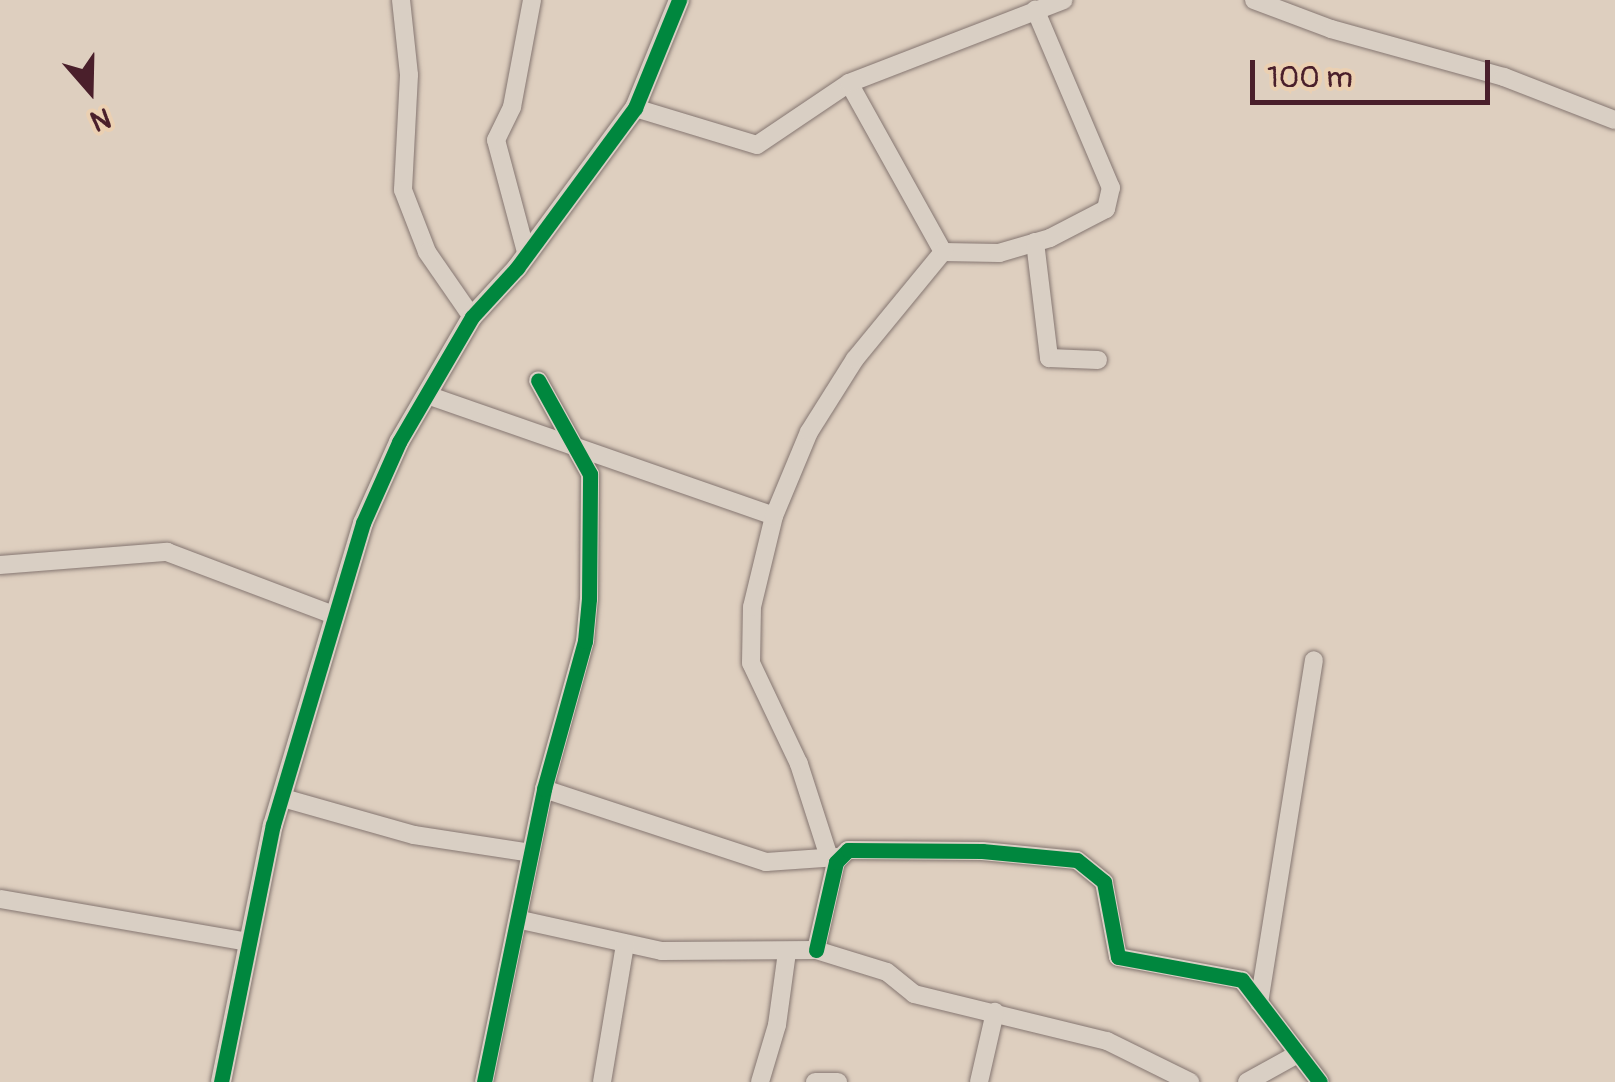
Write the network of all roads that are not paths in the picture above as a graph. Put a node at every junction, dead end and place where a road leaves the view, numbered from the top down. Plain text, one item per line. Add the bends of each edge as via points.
1 (401, 0) edge
2 (532, 0) edge
3 (679, 0) edge
4 (1064, 0) edge
5 (1254, 0) edge
6 (1273, 3) edge
7 (1036, 10) junction
8 (849, 83) junction
9 (635, 108) junction
10 (1615, 120) edge
11 (1035, 242) junction
12 (526, 252) junction
13 (944, 252) junction
14 (472, 316) junction
15 (1098, 360) dead end
16 (538, 380) dead end
17 (427, 395) junction
18 (578, 447) junction
19 (774, 516) junction
20 (0, 565) edge
21 (331, 614) junction
22 (1314, 660) dead end
23 (544, 789) junction
24 (283, 798) junction
25 (531, 853) junction
26 (833, 856) junction
27 (0, 900) edge
28 (521, 920) junction
29 (250, 942) junction
30 (626, 944) junction
31 (816, 950) junction
32 (788, 952) junction
33 (1259, 1003) junction
34 (995, 1012) junction
35 (1296, 1055) junction
36 (221, 1082) edge
37 (484, 1082) edge
38 (602, 1082) edge
39 (760, 1082) edge
40 (815, 1082) edge
41 (838, 1082) edge
42 (979, 1082) edge
43 (1190, 1082) edge
44 (1247, 1082) edge
45 (1320, 1082) edge

1 - 14 street via 409,75 403,190 427,252
2 - 12 street via 512,107 496,140
3 - 9 street
4 - 7 street
5 - 6 street
6 - 10 street via 1330,29 1504,76
7 - 8 street
7 - 11 street via 1111,188 1106,210
8 - 9 street via 757,145
8 - 13 street
9 - 12 street
11 - 13 street via 998,254
11 - 15 street via 1049,358
12 - 14 street
13 - 19 street via 854,359 802,447
14 - 17 street
16 - 18 street
17 - 18 street
17 - 21 street via 370,506
18 - 19 street
18 - 23 street via 591,492 585,641
19 - 26 street via 752,607 752,663
20 - 21 street via 167,552
21 - 24 street
22 - 33 street
23 - 25 street
23 - 26 street via 766,862
24 - 25 street via 414,835
24 - 29 street
25 - 28 street
26 - 31 street
26 - 33 street via 858,850 982,851 1077,860 1104,882 1118,957 1242,980
27 - 29 street
28 - 30 street
28 - 37 street
29 - 36 street
30 - 32 street via 708,954
30 - 38 street
31 - 32 street
31 - 34 street via 887,972 914,994
32 - 39 street via 778,1026
33 - 35 street
34 - 42 street
34 - 43 street via 1107,1041
35 - 44 street
35 - 45 street
40 - 41 street

